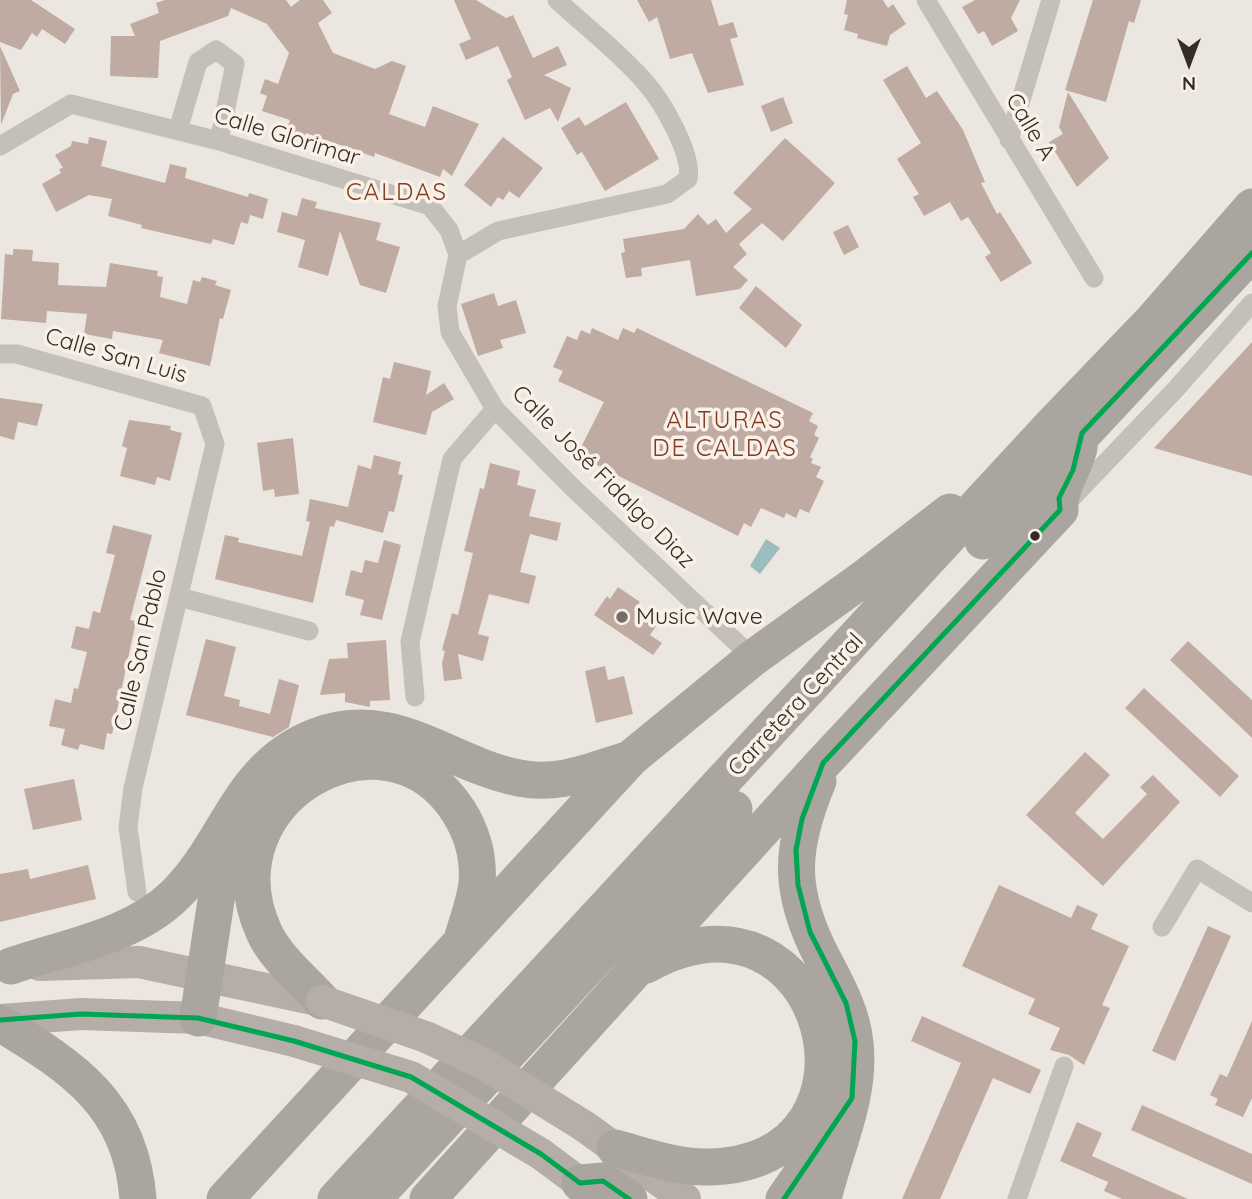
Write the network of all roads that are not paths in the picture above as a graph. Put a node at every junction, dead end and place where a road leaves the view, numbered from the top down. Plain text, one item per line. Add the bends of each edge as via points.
1 (557, 0) edge
2 (926, 0) edge
3 (1051, 0) edge
4 (178, 130) junction
5 (1009, 140) junction
6 (219, 141) junction
7 (0, 146) edge
8 (1252, 207) edge
9 (1252, 253) edge
10 (458, 255) junction
11 (1094, 278) dead end
12 (1252, 303) edge
13 (0, 354) edge
14 (495, 410) junction
15 (208, 422) joint
16 (1082, 433) junction
17 (1018, 462) junction
18 (1060, 510) junction
19 (179, 597) junction
20 (309, 631) dead end
21 (753, 658) junction
22 (415, 697) dead end
23 (631, 758) junction
24 (823, 763) junction
25 (226, 821) junction
26 (137, 892) dead end
27 (1252, 904) edge
28 (1163, 927) dead end
29 (461, 946) junction
30 (6, 966) edge
31 (636, 971) junction
32 (203, 974) junction
33 (322, 1001) junction
34 (198, 1018) junction
35 (0, 1021) edge
36 (1064, 1066) dead end
37 (852, 1098) junction
38 (615, 1149) junction
39 (591, 1191) edge
40 (138, 1199) edge
41 (225, 1199) edge
42 (337, 1199) edge
43 (373, 1199) edge
44 (428, 1199) edge
45 (629, 1199) edge
46 (685, 1199) edge
47 (784, 1199) edge
48 (823, 1199) edge
49 (1017, 1199) edge

1 - 10 street via 646,83 684,146 688,179 667,194 498,231
2 - 5 street, Calle A
3 - 5 street
4 - 6 street, Calle Glorimar
4 - 6 street via 198,62 216,50 235,64
4 - 7 street, Calle Glorimar via 71,104
5 - 11 street, Calle A
6 - 10 street, Calle Glorimar via 430,206 449,230
8 - 17 highway, Carretera Central via 1154,319
9 - 16 highway, Carretera Central
10 - 14 street, Calle José Fidalgo Diaz via 447,306 450,332
12 - 18 street
13 - 15 street, Calle San Luis via 17,354 202,406
14 - 21 street, Calle José Fidalgo Diaz
14 - 22 street via 452,459 410,642
15 - 19 street, Calle San Pablo via 215,444
16 - 18 highway via 1073,470 1059,498
16 - 43 highway, Carretera Central
17 - 21 highway
17 - 42 highway, Carretera Central
18 - 24 highway
19 - 20 street
19 - 26 street, Calle San Pablo via 133,788 128,827
21 - 23 highway
23 - 25 highway via 574,779 520,779 462,760 405,733 354,727 318,736 281,756 252,783
23 - 29 highway
24 - 31 highway
24 - 37 highway via 802,819 796,850 797,885 810,932 851,1021 856,1061
25 - 30 highway via 186,884 141,920 103,937
25 - 32 highway
27 - 28 street via 1197,869
29 - 33 highway via 477,873 471,836 451,800 428,779 386,763 349,763 323,771 276,806 254,855 252,879 264,933
29 - 41 highway via 399,1007
30 - 32 main road via 139,962
31 - 38 highway via 687,947 719,943 761,954 788,972 809,999 823,1041 824,1075 810,1112 795,1133 761,1157 706,1167
31 - 44 highway
32 - 33 main road
32 - 34 highway
33 - 38 main road, bridge via 426,1037 471,1058
34 - 35 main road via 81,1014
34 - 39 main road, bridge via 411,1077 541,1154
35 - 40 highway via 63,1062 105,1103 129,1150
36 - 49 street
37 - 47 highway
37 - 48 highway
38 - 46 main road
39 - 45 highway via 603,1181

